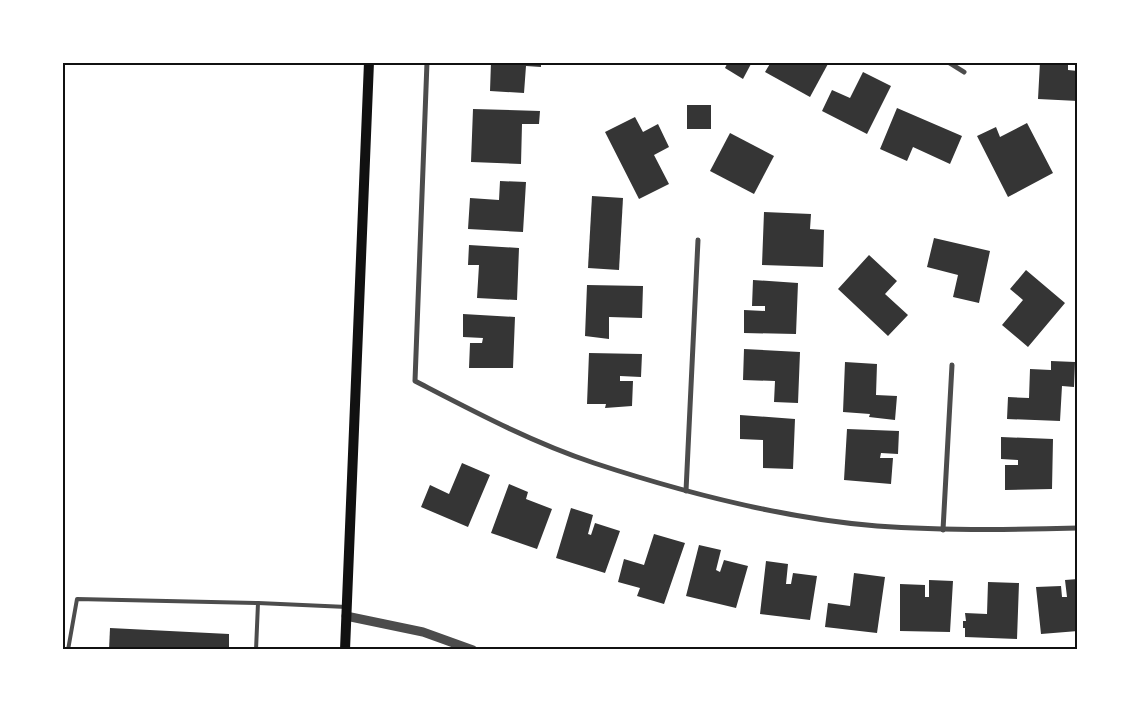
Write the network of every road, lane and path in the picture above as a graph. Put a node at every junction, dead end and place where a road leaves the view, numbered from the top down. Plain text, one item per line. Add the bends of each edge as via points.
1 (369, 62) edge
2 (427, 62) edge
3 (948, 62) edge
4 (964, 72) dead end
5 (698, 240) dead end
6 (952, 365) dead end
7 (686, 491) junction
8 (1078, 528) edge
9 (944, 530) junction
10 (258, 603) junction
11 (346, 612) junction
12 (68, 650) edge
13 (256, 650) edge
14 (345, 650) edge
15 (473, 650) edge

1 - 11 main road
2 - 7 street via 415,381 508,428 592,462
3 - 4 street
5 - 7 street
6 - 9 street
7 - 9 street via 771,511 875,526
8 - 9 street
10 - 11 lane
10 - 12 lane via 77,599
10 - 13 lane
11 - 14 main road
11 - 15 street via 423,632

